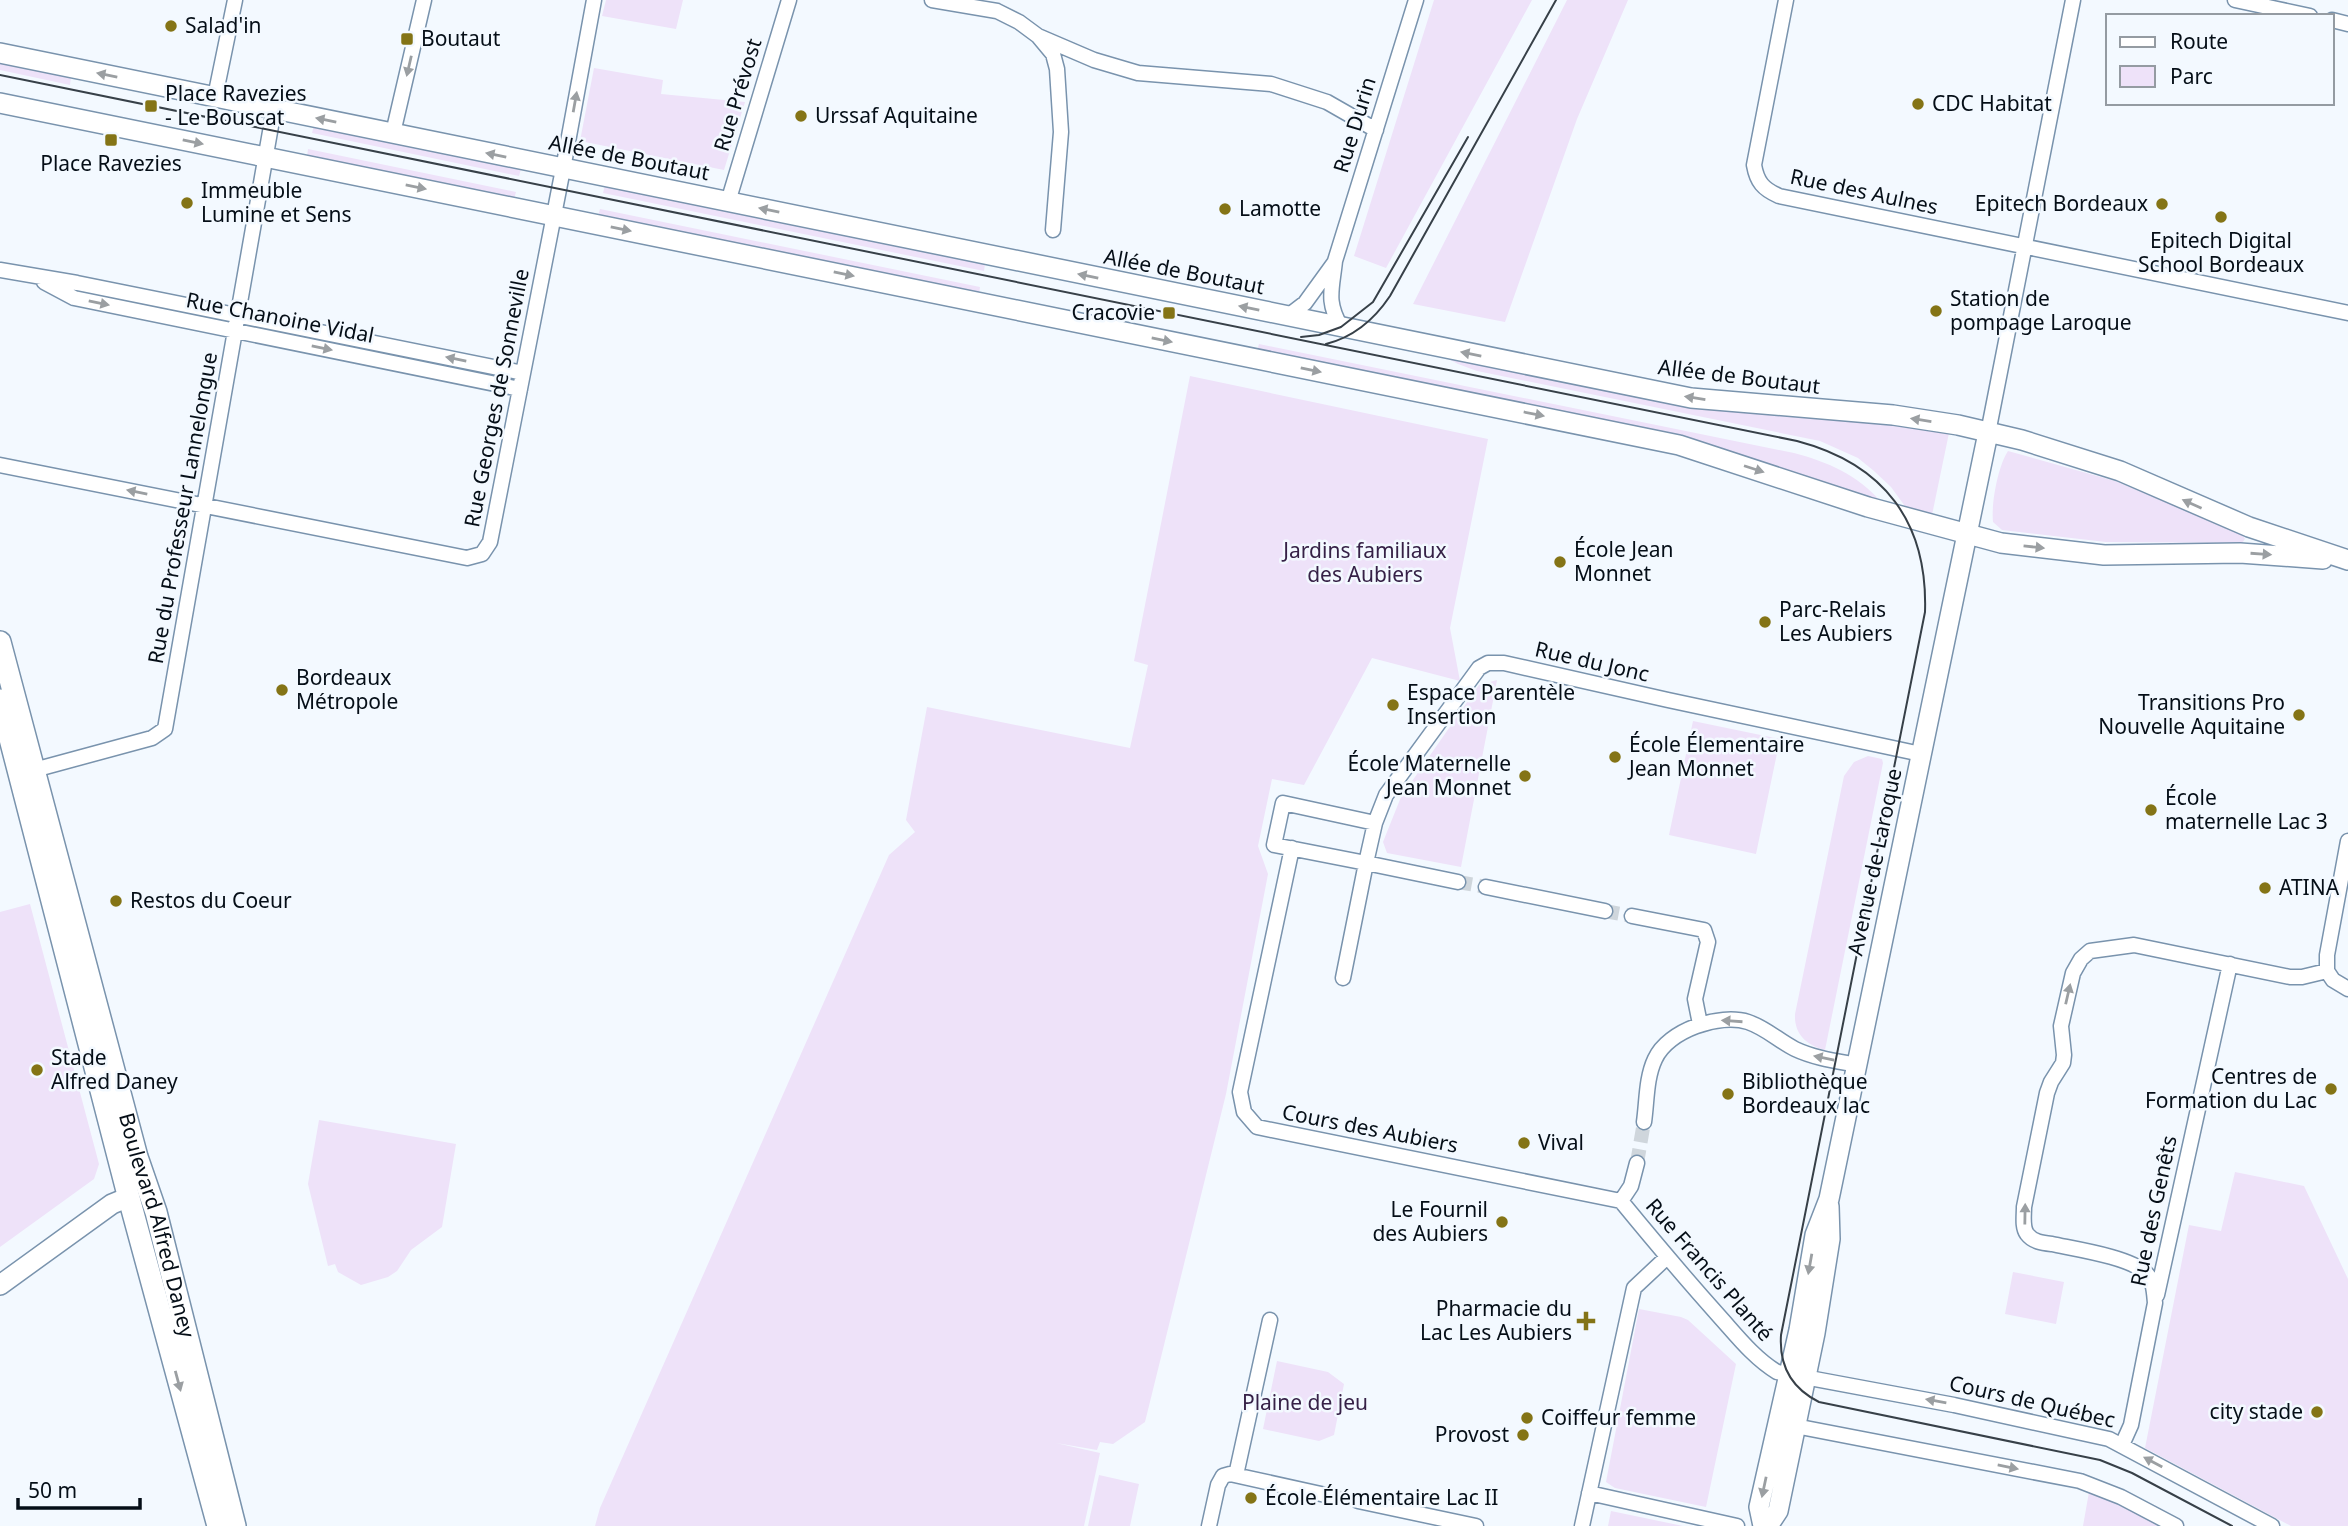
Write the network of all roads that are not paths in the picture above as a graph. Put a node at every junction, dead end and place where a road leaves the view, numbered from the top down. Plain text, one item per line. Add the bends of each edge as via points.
1 (234, 0) edge
2 (424, 0) edge
3 (594, 0) edge
4 (789, 0) edge
5 (932, 0) edge
6 (1416, 0) edge
7 (1786, 0) edge
8 (2073, 0) edge
9 (2235, 0) edge
10 (2301, 14) edge
11 (1038, 36) junction
12 (0, 53) edge
13 (215, 97) junction
14 (0, 103) edge
15 (274, 109) junction
16 (1376, 130) junction
17 (393, 134) junction
18 (266, 157) junction
19 (563, 169) junction
20 (728, 202) junction
21 (554, 215) junction
22 (1053, 230) dead end
23 (2024, 247) junction
24 (1335, 261) junction
25 (0, 270) edge
26 (2348, 313) edge
27 (1289, 316) junction
28 (237, 323) junction
29 (1342, 327) junction
30 (523, 373) junction
31 (520, 389) junction
32 (1988, 433) junction
33 (0, 465) edge
34 (204, 505) junction
35 (1966, 535) junction
36 (2348, 560) edge
37 (0, 642) edge
38 (0, 700) edge
39 (1921, 754) junction
40 (34, 770) junction
41 (1375, 822) junction
42 (2348, 841) edge
43 (1292, 848) junction
44 (1366, 863) junction
45 (1458, 881) tunnel mouth
46 (1486, 887) tunnel mouth
47 (1605, 911) tunnel mouth
48 (1633, 916) tunnel mouth
49 (2230, 964) junction
50 (2326, 971) junction
51 (1343, 978) dead end
52 (2348, 989) edge
53 (1700, 1024) junction
54 (1857, 1065) junction
55 (1644, 1122) tunnel mouth
56 (1637, 1163) tunnel mouth
57 (140, 1168) junction
58 (129, 1197) junction
59 (1621, 1201) junction
60 (1666, 1258) junction
61 (0, 1284) edge
62 (2155, 1303) junction
63 (1270, 1320) dead end
64 (1796, 1376) junction
65 (198, 1380) junction
66 (1781, 1405) junction
67 (1795, 1426) junction
68 (2122, 1446) junction
69 (1236, 1475) junction
70 (1588, 1493) junction
71 (1330, 1496) tunnel mouth
72 (1358, 1501) tunnel mouth
73 (218, 1526) edge
74 (235, 1526) edge
75 (1209, 1526) edge
76 (1476, 1526) edge
77 (1582, 1526) edge
78 (1737, 1526) edge
79 (1765, 1526) edge
80 (2176, 1526) edge
81 (2272, 1526) edge

1 - 13 street
2 -> 17 street
19 -> 3 street, Rue Georges de Sonneville
4 - 20 street, Rue Prévost
5 - 11 street via 997,11
6 - 16 street, Rue Durin
7 - 23 street, Rue des Aulnes via 1754,165 1757,180 1766,191
8 - 23 street
9 - 10 street
11 - 16 street via 1138,73 1271,84 1326,102
11 - 22 street via 1053,54 1057,68 1061,132
13 -> 12 main road, Allée de Boutaut
13 - 15 main road, Allée de Boutaut
14 -> 18 main road, Allée de Boutaut
17 -> 15 main road, Allée de Boutaut
15 - 18 street, Rue du Professeur Lannelongue
16 - 24 street, Rue Durin
19 -> 17 main road, Allée de Boutaut
18 -> 21 main road, Allée de Boutaut
18 - 28 street, Rue du Professeur Lannelongue
19 - 20 main road, Allée de Boutaut
19 - 21 street, Rue Georges de Sonneville
27 -> 20 main road, Allée de Boutaut
21 - 30 street, Rue Georges de Sonneville
21 -> 35 main road, Allée de Boutaut via 1679,445
23 - 26 street
23 - 32 street
24 - 27 street, Rue Durin via 1305,303
24 - 29 street, Rue Durin via 1332,311
25 - 28 street, Rue Chanoine Vidal via 37,278 74,298
27 - 29 main road, Allée de Boutaut
30 -> 28 street, Rue Chanoine Vidal
28 -> 31 street, Rue Chanoine Vidal
28 - 34 street, Rue du Professeur Lannelongue
32 -> 29 main road, Allée de Boutaut via 1893,415 1691,398
30 - 31 street, Rue Georges de Sonneville
31 - 34 street, Rue Georges de Sonneville via 490,542 482,554 467,558
32 - 35 main road, Avenue de Laroque
36 -> 32 main road, Allée de Boutaut via 2249,527 2120,471
34 -> 33 street
34 - 40 street, Rue du Professeur Lannelongue via 165,729 152,738
35 -> 36 main road, Allée de Boutaut via 2001,544 2104,555 2240,553
35 - 39 main road, Avenue de Laroque
37 - 40 main road, Boulevard Alfred Daney
38 - 58 main road, Boulevard Alfred Daney
39 - 41 street, Rue du Jonc via 1488,663 1479,668 1386,795
39 - 54 main road, Avenue de Laroque
40 - 57 main road, Boulevard Alfred Daney
41 - 43 street via 1283,803 1274,845
41 - 44 street, Rue du Jonc
42 - 50 street
43 - 44 street
43 - 59 street, Cours des Aubiers via 1240,1092 1244,1112 1256,1127
44 - 45 street
44 - 51 street, Rue du Jonc
46 - 47 street
48 - 53 street via 1704,930 1708,942 1695,999
49 - 50 street, Rue des Genêts via 2290,977
49 - 62 street, Rue des Genêts
62 -> 49 street, Rue des Genêts via 2153,1284 2138,1267 2035,1241 2027,1234 2024,1207 2047,1093 2063,1063 2062,1022 2073,973 2090,951 2129,944
50 - 52 street
54 -> 53 street via 1802,1052 1748,1022 1726,1018
53 - 55 street via 1668,1042 1656,1057
54 - 64 main road, Avenue de Laroque via 1829,1199 1830,1239
56 - 59 street, Rue Francis Planté
57 - 58 main road
57 - 65 main road, Boulevard Alfred Daney via 156,1212
58 - 61 main road via 112,1204
58 - 65 main road via 146,1213 180,1337
58 -> 73 main road, Boulevard Alfred Daney
59 - 60 street, Rue Francis Planté
60 - 64 street, Rue Francis Planté via 1766,1365
60 - 70 street via 1634,1287
62 - 68 street, Rue des Genêts via 2131,1425
63 - 69 street
64 - 66 main road, Avenue de Laroque
64 - 67 main road, Avenue de Laroque
68 -> 64 street, Cours de Québec via 2095,1434
65 - 74 main road, Boulevard Alfred Daney
66 - 67 street
66 -> 79 main road, Avenue de Laroque via 1759,1507
67 - 79 main road, Avenue de Laroque via 1778,1511
67 -> 80 street via 2080,1481
81 -> 68 street, Cours de Québec
69 - 71 street
69 - 75 street via 1223,1476 1218,1485
70 - 77 street
70 - 78 street
72 - 76 street

